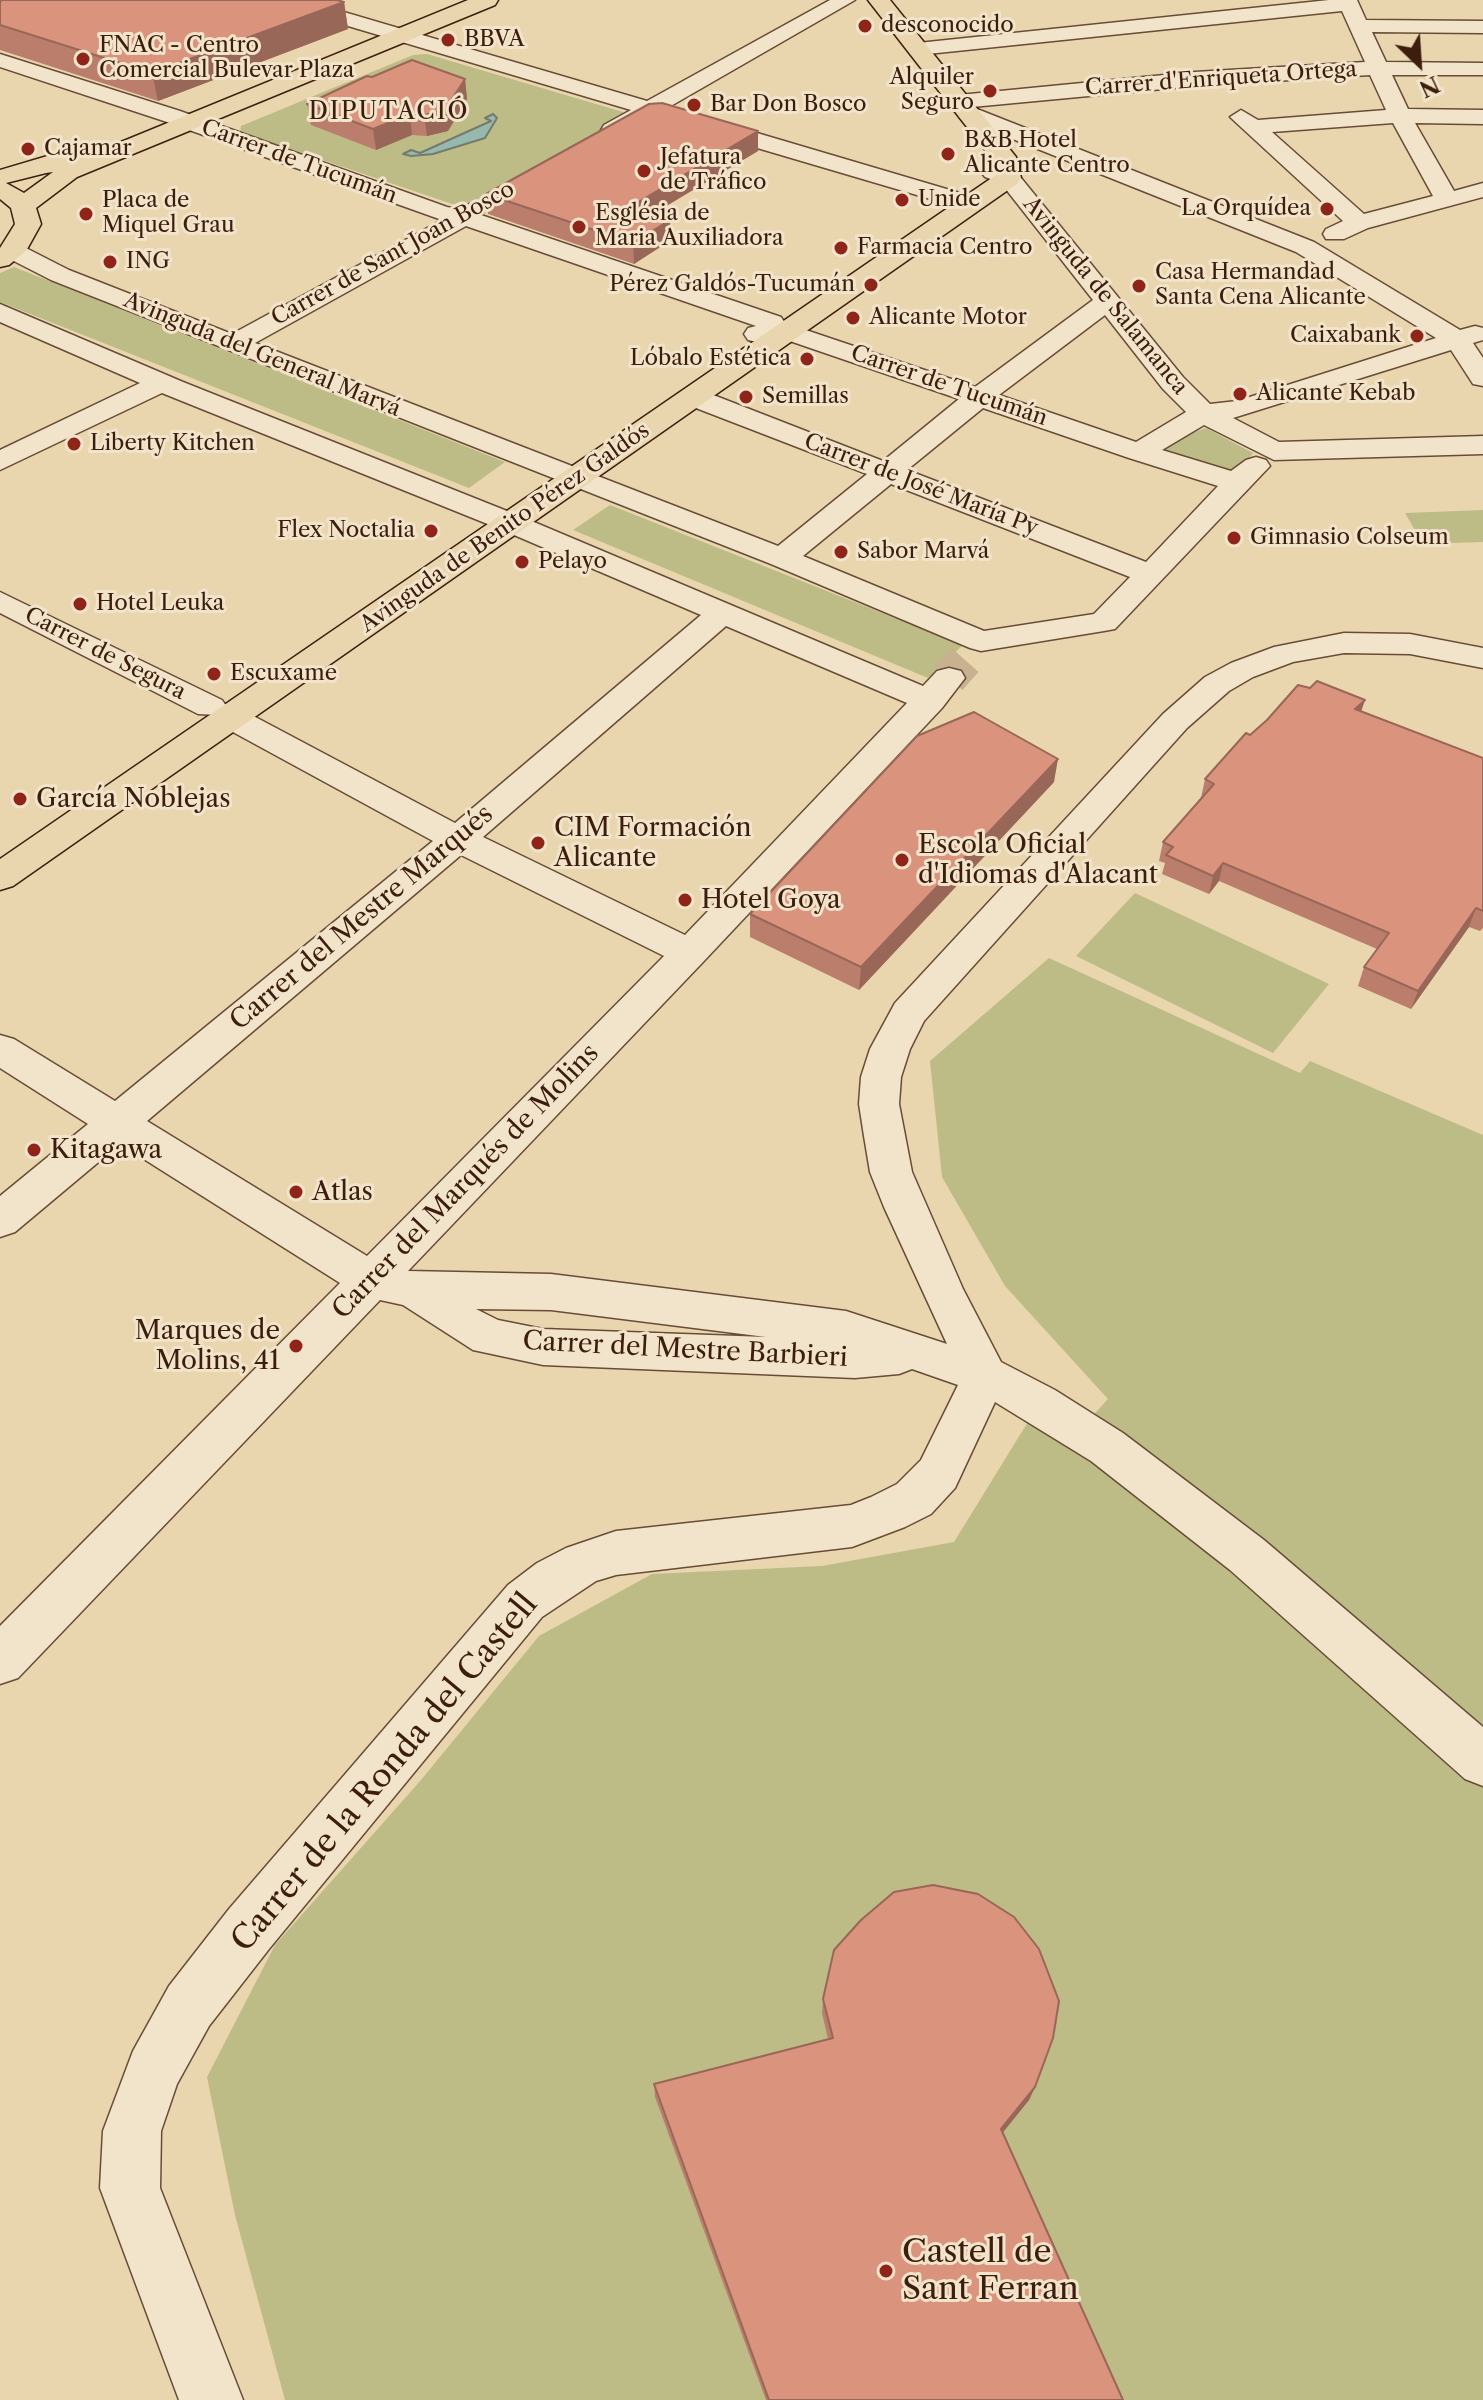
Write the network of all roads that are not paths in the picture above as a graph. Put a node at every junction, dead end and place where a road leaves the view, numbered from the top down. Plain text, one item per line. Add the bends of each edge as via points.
1 (281, 0) edge
2 (459, 0) edge
3 (487, 0) edge
4 (845, 0) edge
5 (861, 0) edge
6 (879, 0) edge
7 (1348, 2) edge
8 (1359, 26) junction
9 (1483, 27) edge
10 (394, 33) junction
11 (918, 49) junction
12 (0, 60) edge
13 (1377, 68) junction
14 (1483, 69) edge
15 (1195, 79) junction
16 (964, 108) junction
17 (648, 110) junction
18 (1400, 116) junction
19 (1483, 117) edge
20 (181, 119) junction
21 (1253, 127) junction
22 (595, 140) edge
23 (1089, 161) junction
24 (1003, 171) junction
25 (0, 177) edge
26 (0, 188) edge
27 (1483, 190) edge
28 (501, 194) edge
29 (952, 198) junction
30 (1447, 200) junction
31 (23, 206) junction
32 (461, 217) junction
33 (1359, 223) junction
34 (1305, 247) junction
35 (6, 255) edge
36 (1107, 302) junction
37 (0, 312) edge
38 (772, 329) junction
39 (1470, 336) edge
40 (234, 344) junction
41 (1483, 378) edge
42 (162, 383) junction
43 (693, 397) junction
44 (979, 397) junction
45 (1203, 413) junction
46 (1483, 445) edge
47 (1274, 451) junction
48 (1139, 452) junction
49 (514, 455) junction
50 (0, 461) edge
51 (889, 473) junction
52 (565, 475) junction
53 (1236, 482) junction
54 (613, 494) junction
55 (498, 501) junction
56 (558, 544) junction
57 (782, 558) junction
58 (1150, 574) junction
59 (0, 601) edge
60 (722, 613) junction
61 (1483, 658) edge
62 (956, 670) junction
63 (221, 713) junction
64 (458, 839) junction
65 (0, 853) edge
66 (0, 877) edge
67 (690, 953) junction
68 (0, 1049) edge
69 (117, 1121) junction
70 (0, 1220) edge
71 (370, 1280) junction
72 (985, 1375) junction
73 (0, 1661) edge
74 (1483, 1761) edge
75 (211, 2400) edge

1 - 10 street
2 - 10 main road
3 - 10 main road
4 - 17 street
5 - 24 main road, Avinguda de Salamanca
6 - 11 main road, Avinguda de Salamanca
7 - 8 street
7 - 11 street
8 - 9 street
8 - 13 street
10 - 17 street
10 - 20 main road
11 - 16 main road, Avinguda de Salamanca
12 - 20 street, Carrer de Tucumán
13 - 14 street, Carrer d'Enriqueta Ortega
13 - 15 street, Carrer d'Enriqueta Ortega
13 - 18 street
15 - 16 street, Carrer d'Enriqueta Ortega
15 - 21 street
16 - 23 street
16 - 24 main road, Avinguda de Salamanca
17 - 22 street
17 - 29 street
18 - 19 street
18 - 21 street
18 - 30 street
20 - 25 main road
20 - 31 main road via 68,172
20 - 32 street, Carrer de Tucumán
21 - 33 street
23 - 24 street via 1040,155
23 - 34 street
24 - 29 main road, Avinguda de Benito Pérez Galdós
24 - 36 street, Avinguda de Salamanca
24 - 38 main road, Avinguda de Benito Pérez Galdós
26 - 31 main road
27 - 30 street
28 - 32 street, Carrer de Sant Joan Bosco
29 - 38 main road, Avinguda de Benito Pérez Galdós
30 - 33 street
31 - 35 main road via 28,224
32 - 38 street, Carrer de Tucumán
32 - 40 street, Carrer de Sant Joan Bosco
33 - 34 street
34 - 39 street
35 - 40 street, Avinguda del General Marvá
36 - 44 street
36 - 45 street, Avinguda de Salamanca
37 - 42 street
38 - 43 main road, Avinguda de Benito Pérez Galdós
38 - 44 street, Carrer de Tucumán
38 - 52 main road, Avinguda de Benito Pérez Galdós
39 - 41 street
39 - 45 street via 1240,409
40 - 49 street, Avinguda del General Marvá
42 - 50 street
42 - 55 street via 444,497
43 - 51 street, Carrer de José María Py
43 - 52 main road, Avinguda de Benito Pérez Galdós
44 - 48 street, Carrer de Tucumán
44 - 51 street
45 - 47 street, Avinguda de Salamanca
45 - 48 street
46 - 47 street
47 - 53 street
48 - 53 street, Carrer de Tucumán
49 - 52 street, Avinguda del General Marvá
49 - 55 street
51 - 57 street
51 - 58 street, Carrer de José María Py
52 - 54 street, Avinguda del General Marvá
52 - 55 main road, Avinguda de Benito Pérez Galdós
53 - 58 street
54 - 56 street via 579,505 560,521 554,531
54 - 57 street, Avinguda del General Marvá
55 - 56 street
55 - 63 main road, Avinguda de Benito Pérez Galdós
56 - 60 street
57 - 62 street, Avinguda del General Marvá
58 - 62 street via 1104,622
59 - 63 street, Carrer de Segura
60 - 62 street
60 - 64 street, Carrer del Mestre Marqués
61 - 72 street via 1410,644 1344,643 1265,661 1217,684 1175,721 909,1013 881,1077 879,1104 889,1160 942,1291
62 - 67 street, Carrer del Marqués de Molins
63 - 64 street, Carrer de Segura
63 - 65 main road, Avinguda de Benito Pérez Galdós
63 - 66 main road, Avinguda de Benito Pérez Galdós
64 - 67 street, Carrer de Segura
64 - 69 street, Carrer del Mestre Marqués
67 - 71 street, Carrer del Marqués de Molins
68 - 69 street, Carrer del Mestre Barbieri
69 - 70 street, Carrer del Mestre Marqués
69 - 71 street, Carrer del Mestre Barbieri
71 - 72 street, Carrer del Mestre Barbieri via 415,1290 489,1337 543,1347 855,1359 920,1353
71 - 73 street, Carrer del Marqués de Molins
72 - 74 street, Carrer del Mestre Barbieri via 1107,1447 1224,1537
72 - 75 street, Carrer de la Ronda del Castell via 938,1474 914,1499 888,1512 852,1526 616,1553 583,1563 525,1601 189,2006 153,2071 132,2131 130,2188

